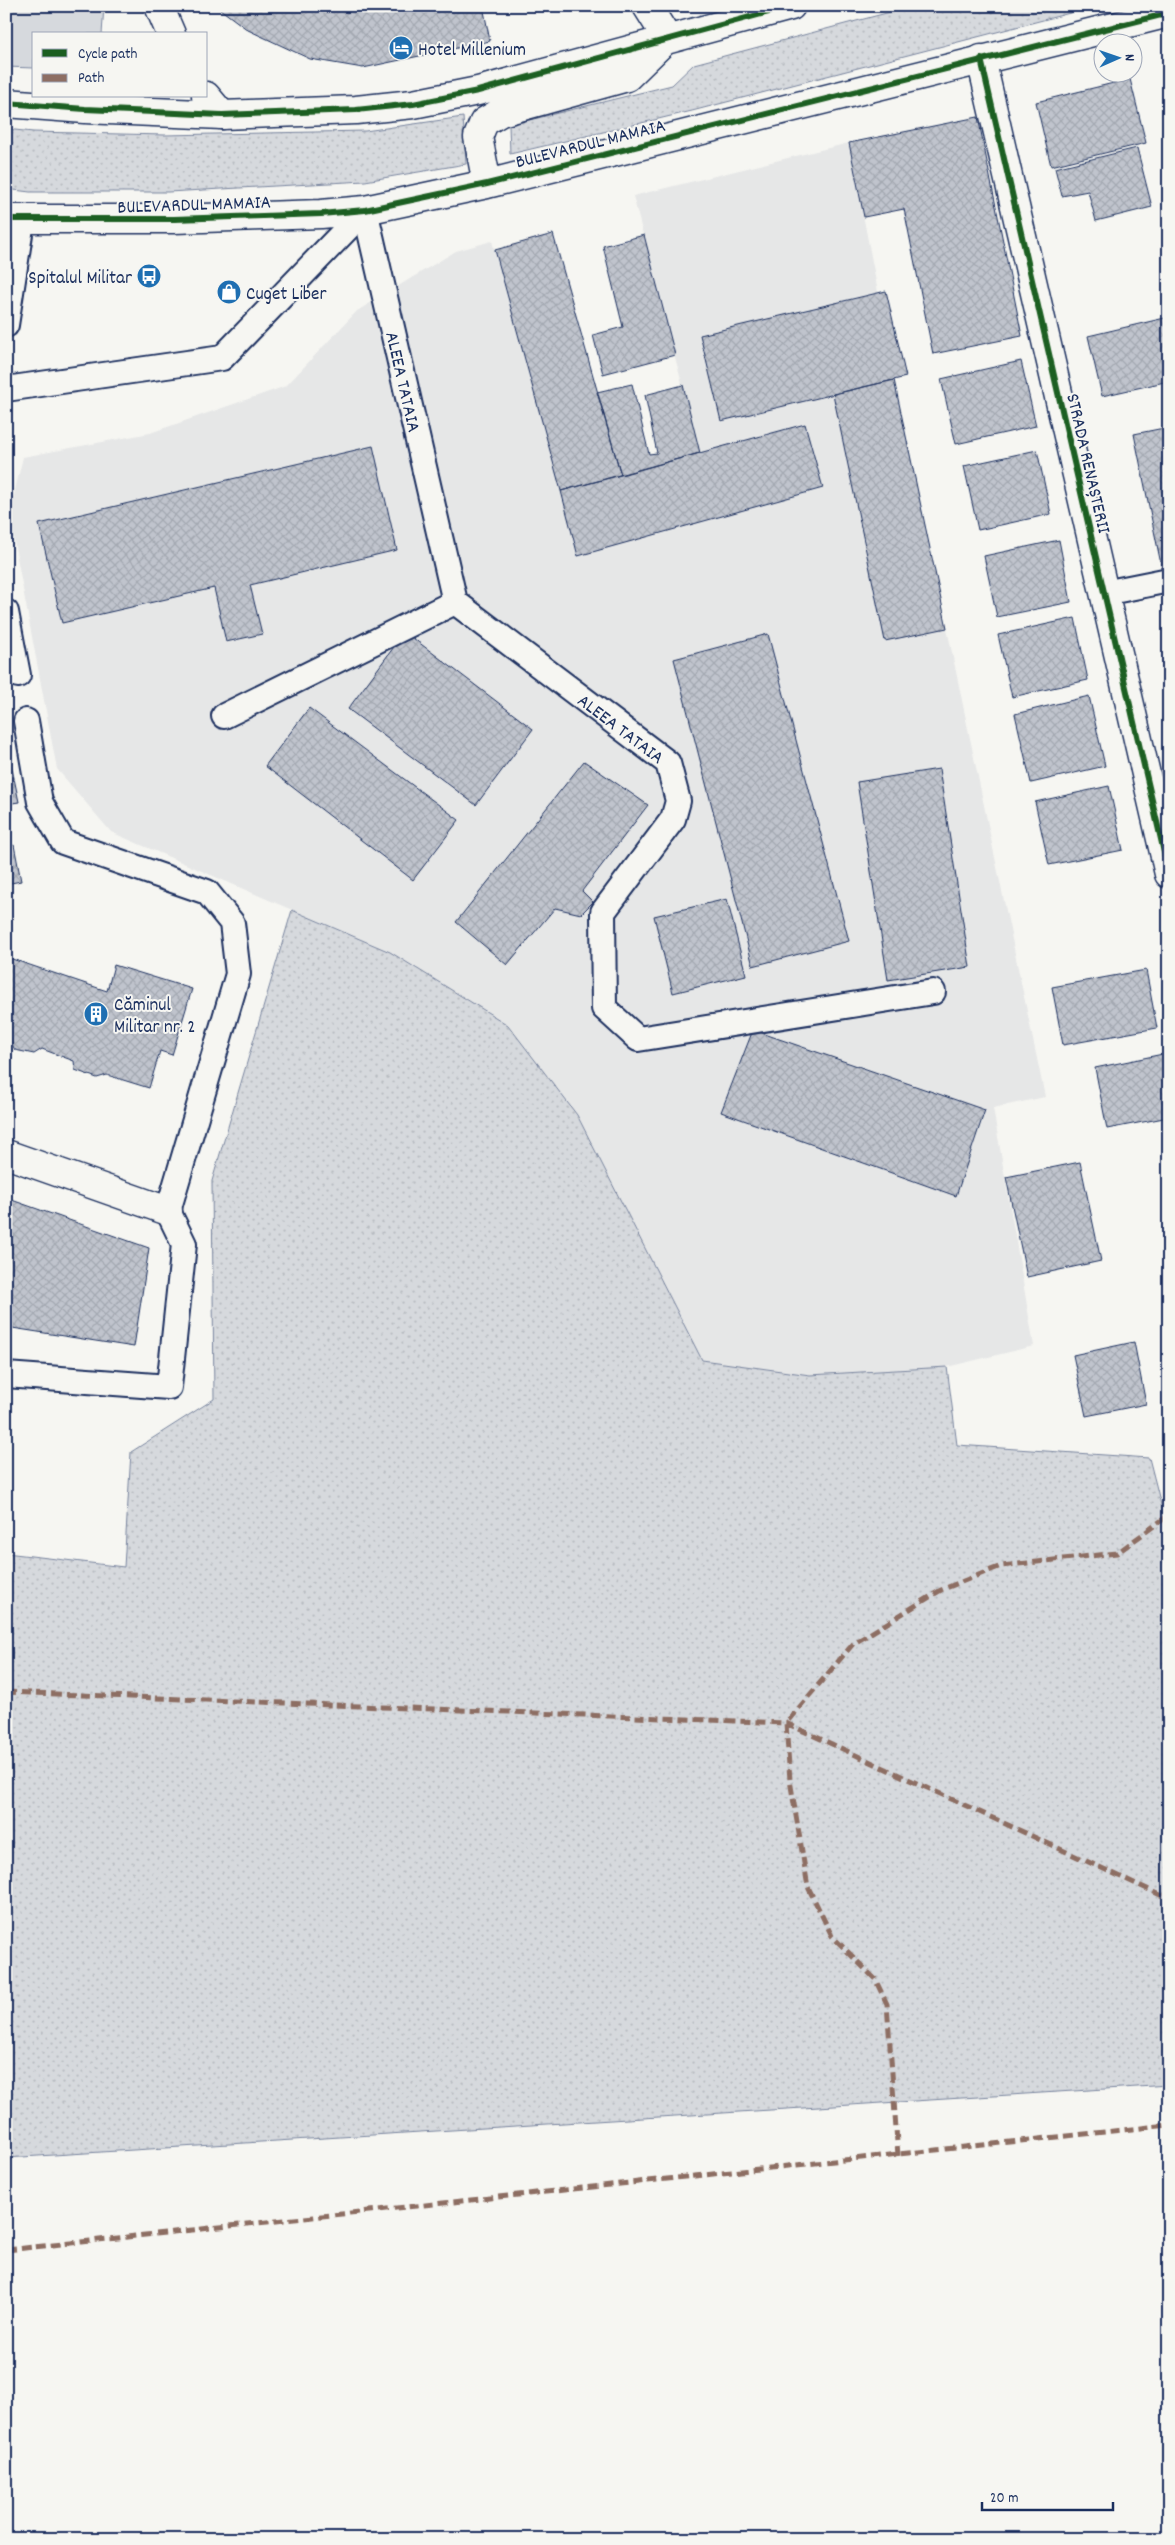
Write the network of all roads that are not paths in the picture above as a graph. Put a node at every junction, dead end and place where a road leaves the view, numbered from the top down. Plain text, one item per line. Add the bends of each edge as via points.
1 (159, 6) edge
2 (647, 6) edge
3 (792, 6) edge
4 (1169, 13) edge
5 (1124, 15) edge
6 (170, 32) edge
7 (667, 38) junction
8 (981, 59) junction
9 (6, 103) edge
10 (214, 105) edge
11 (487, 184) junction
12 (365, 210) junction
13 (14, 220) edge
14 (6, 325) edge
15 (6, 389) edge
16 (1169, 580) edge
17 (1104, 593) junction
18 (455, 602) junction
19 (6, 612) edge
20 (18, 675) dead end
21 (224, 716) dead end
22 (26, 722) dead end
23 (1169, 874) edge
24 (933, 992) dead end
25 (6, 1154) edge
26 (168, 1211) junction
27 (6, 1375) edge

1 - 6 main road
2 - 7 main road
3 - 7 main road
4 - 5 main road, BULEVARDUL MAMAIA
5 - 8 main road, BULEVARDUL MAMAIA
7 - 10 main road via 478,91 413,104 356,110
7 - 11 main road via 627,77 501,112 484,122 478,136
8 - 11 main road, BULEVARDUL MAMAIA
8 - 17 main road, STRADA RENAȘTERII
9 - 10 main road via 85,110
11 - 12 main road, BULEVARDUL MAMAIA
12 - 13 main road, BULEVARDUL MAMAIA via 174,219
12 - 15 lane via 222,358
12 - 18 lane, ALEEA TATAIA
13 - 14 lane
16 - 17 lane
17 - 23 main road, STRADA RENAȘTERII
18 - 21 lane
18 - 24 lane, ALEEA TATAIA via 668,763 678,801 673,819 603,912 604,1008 638,1039
19 - 20 lane
22 - 26 lane via 40,802 63,842 206,892 232,923 238,974
25 - 26 main road
26 - 27 lane via 184,1244 168,1387

